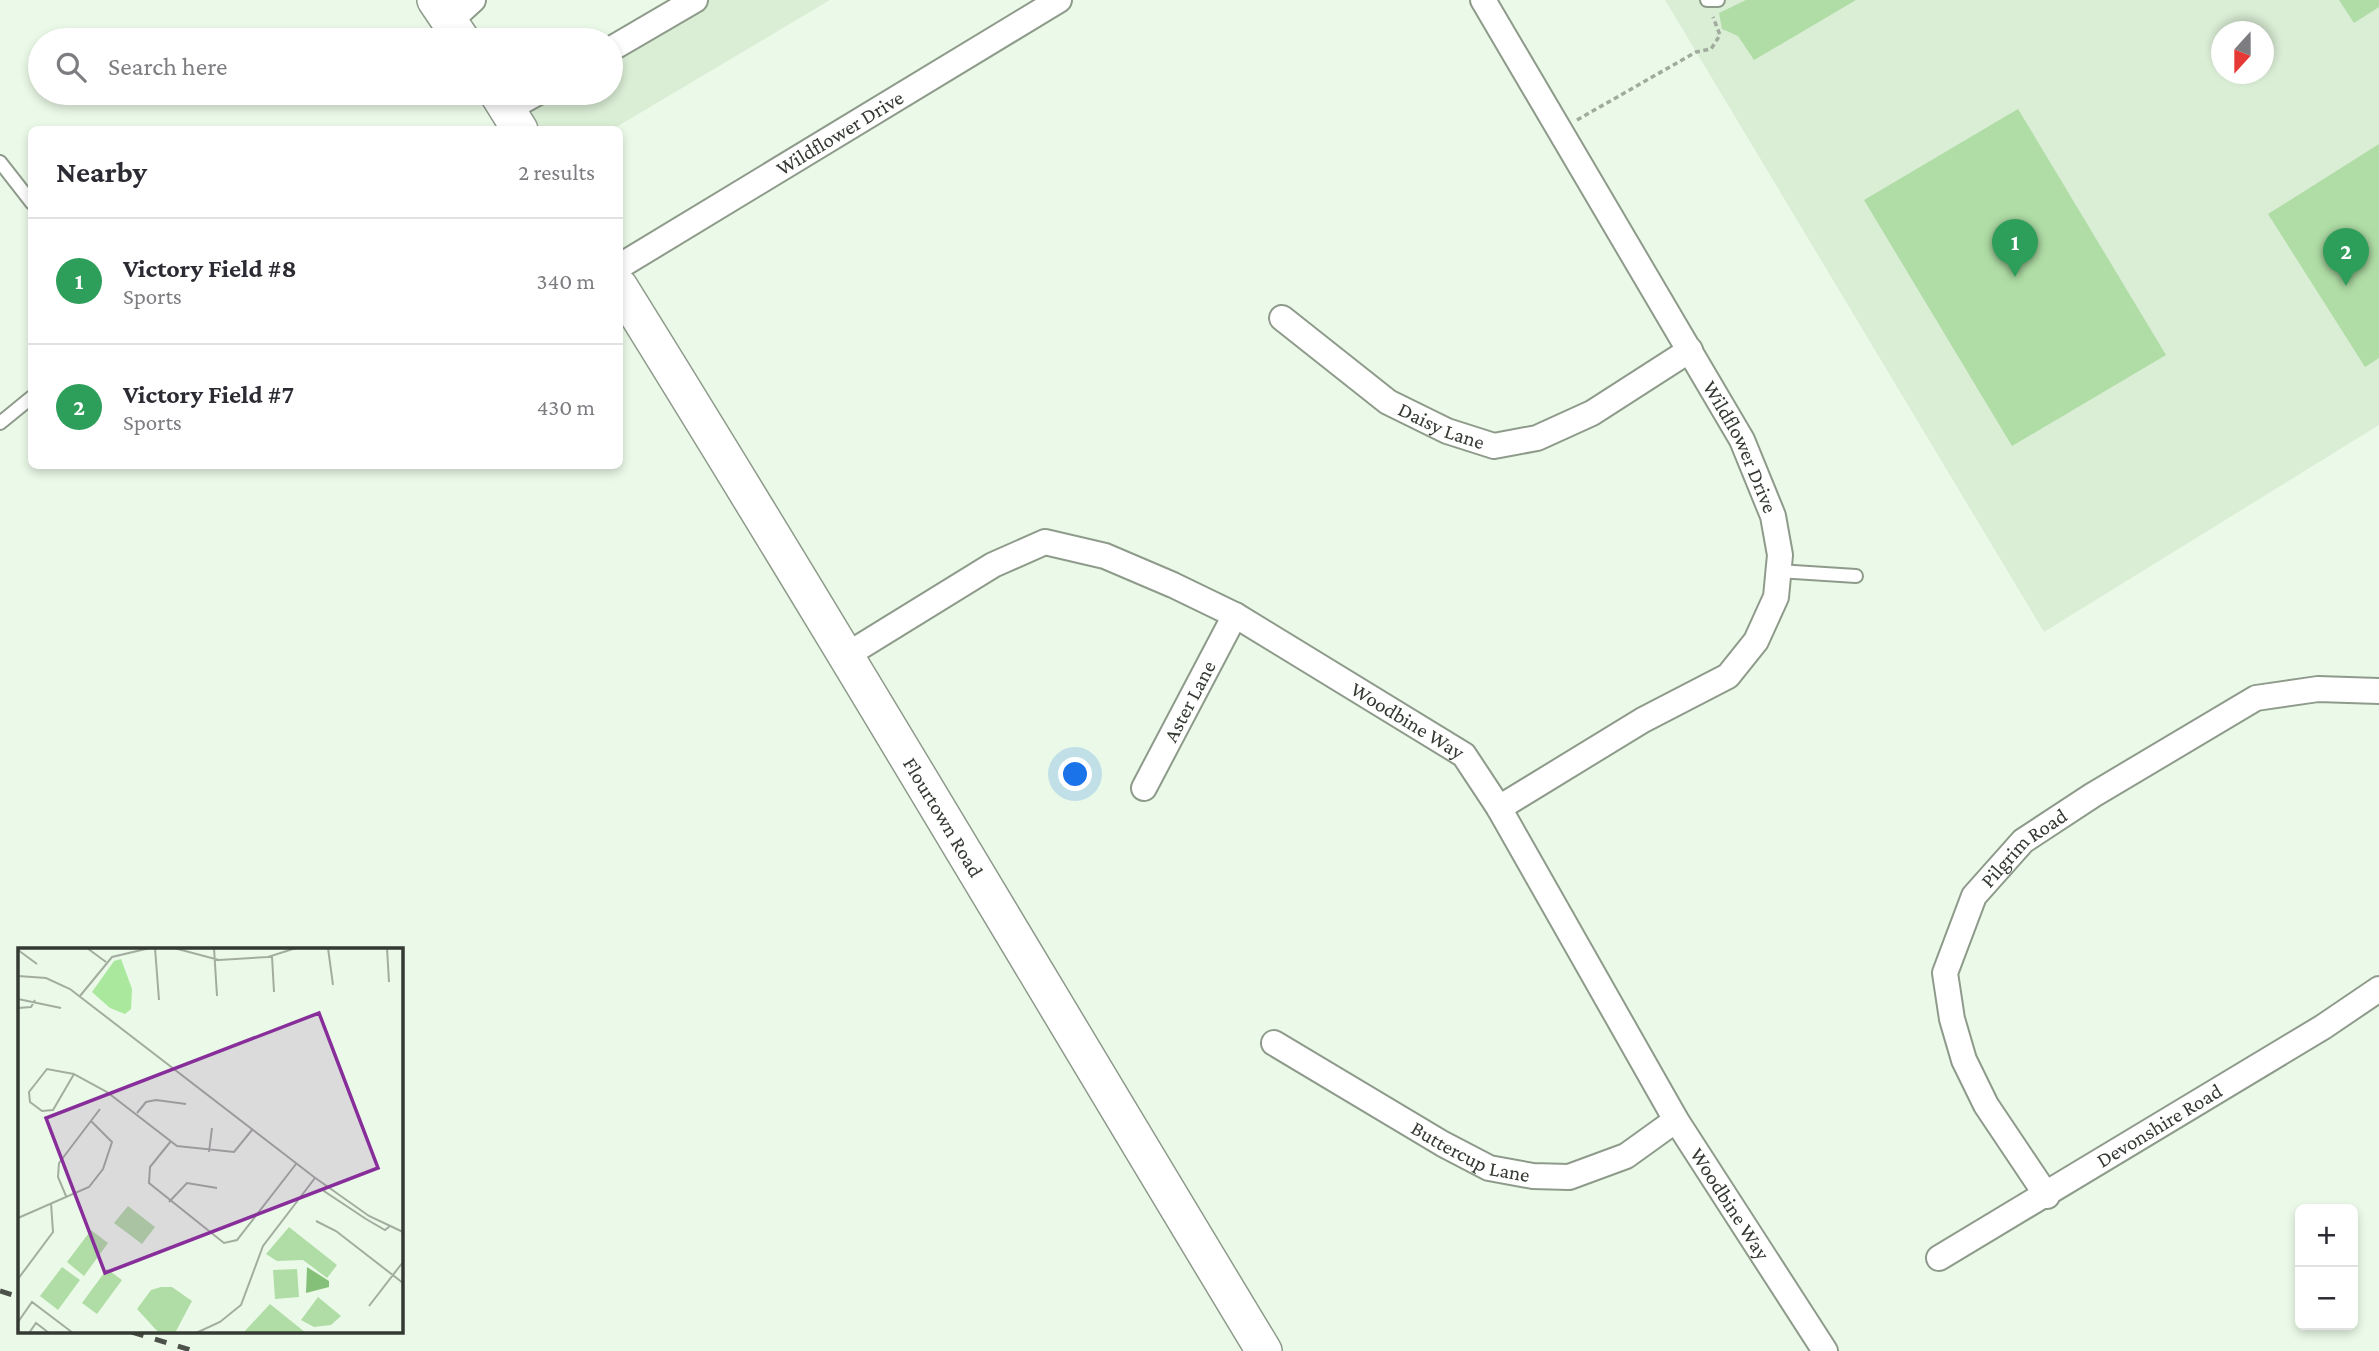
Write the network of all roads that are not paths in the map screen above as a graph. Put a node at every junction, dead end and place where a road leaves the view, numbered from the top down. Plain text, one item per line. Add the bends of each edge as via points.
1 (695, 0) edge
2 (1059, 0) edge
3 (1483, 0) edge
4 (1718, 0) edge
5 (1709, 6) edge
6 (623, 43) edge
7 (0, 162) edge
8 (28, 198) edge
9 (623, 264) edge
10 (623, 292) edge
11 (1282, 318) dead end
12 (1690, 350) junction
13 (28, 400) edge
14 (0, 423) edge
15 (1778, 571) junction
16 (1856, 576) dead end
17 (1235, 615) junction
18 (846, 655) junction
19 (2379, 691) edge
20 (1144, 788) dead end
21 (1499, 808) junction
22 (2379, 989) edge
23 (1273, 1043) dead end
24 (1675, 1120) junction
25 (2047, 1196) junction
26 (1940, 1258) dead end
27 (1264, 1351) edge
28 (1825, 1351) edge

1 - 6 street
2 - 9 street, Wildflower Drive
3 - 12 street, Wildflower Drive
4 - 5 lane
7 - 8 lane
10 - 18 main road, Flourtown Road
11 - 12 street, Daisy Lane via 1388,402 1447,431 1494,446 1537,438 1592,413
12 - 15 street, Wildflower Drive via 1742,440 1773,516
13 - 14 lane
15 - 16 lane
15 - 21 street, Wildflower Drive via 1776,597 1756,641 1728,676 1643,720
17 - 18 street, Woodbine Way via 1105,556 1045,542 993,565
17 - 20 street, Aster Lane
17 - 21 street, Woodbine Way via 1464,755
18 - 27 main road, Flourtown Road
19 - 25 street, Pilgrim Road via 2318,689 2256,698 2023,841 1974,896 1945,973 1952,1019 1964,1060 1986,1105
21 - 24 street, Woodbine Way
22 - 25 street, Devonshire Road
23 - 24 street, Buttercup Lane via 1489,1168 1569,1177 1626,1156
24 - 28 street, Woodbine Way
25 - 26 street, Devonshire Road

